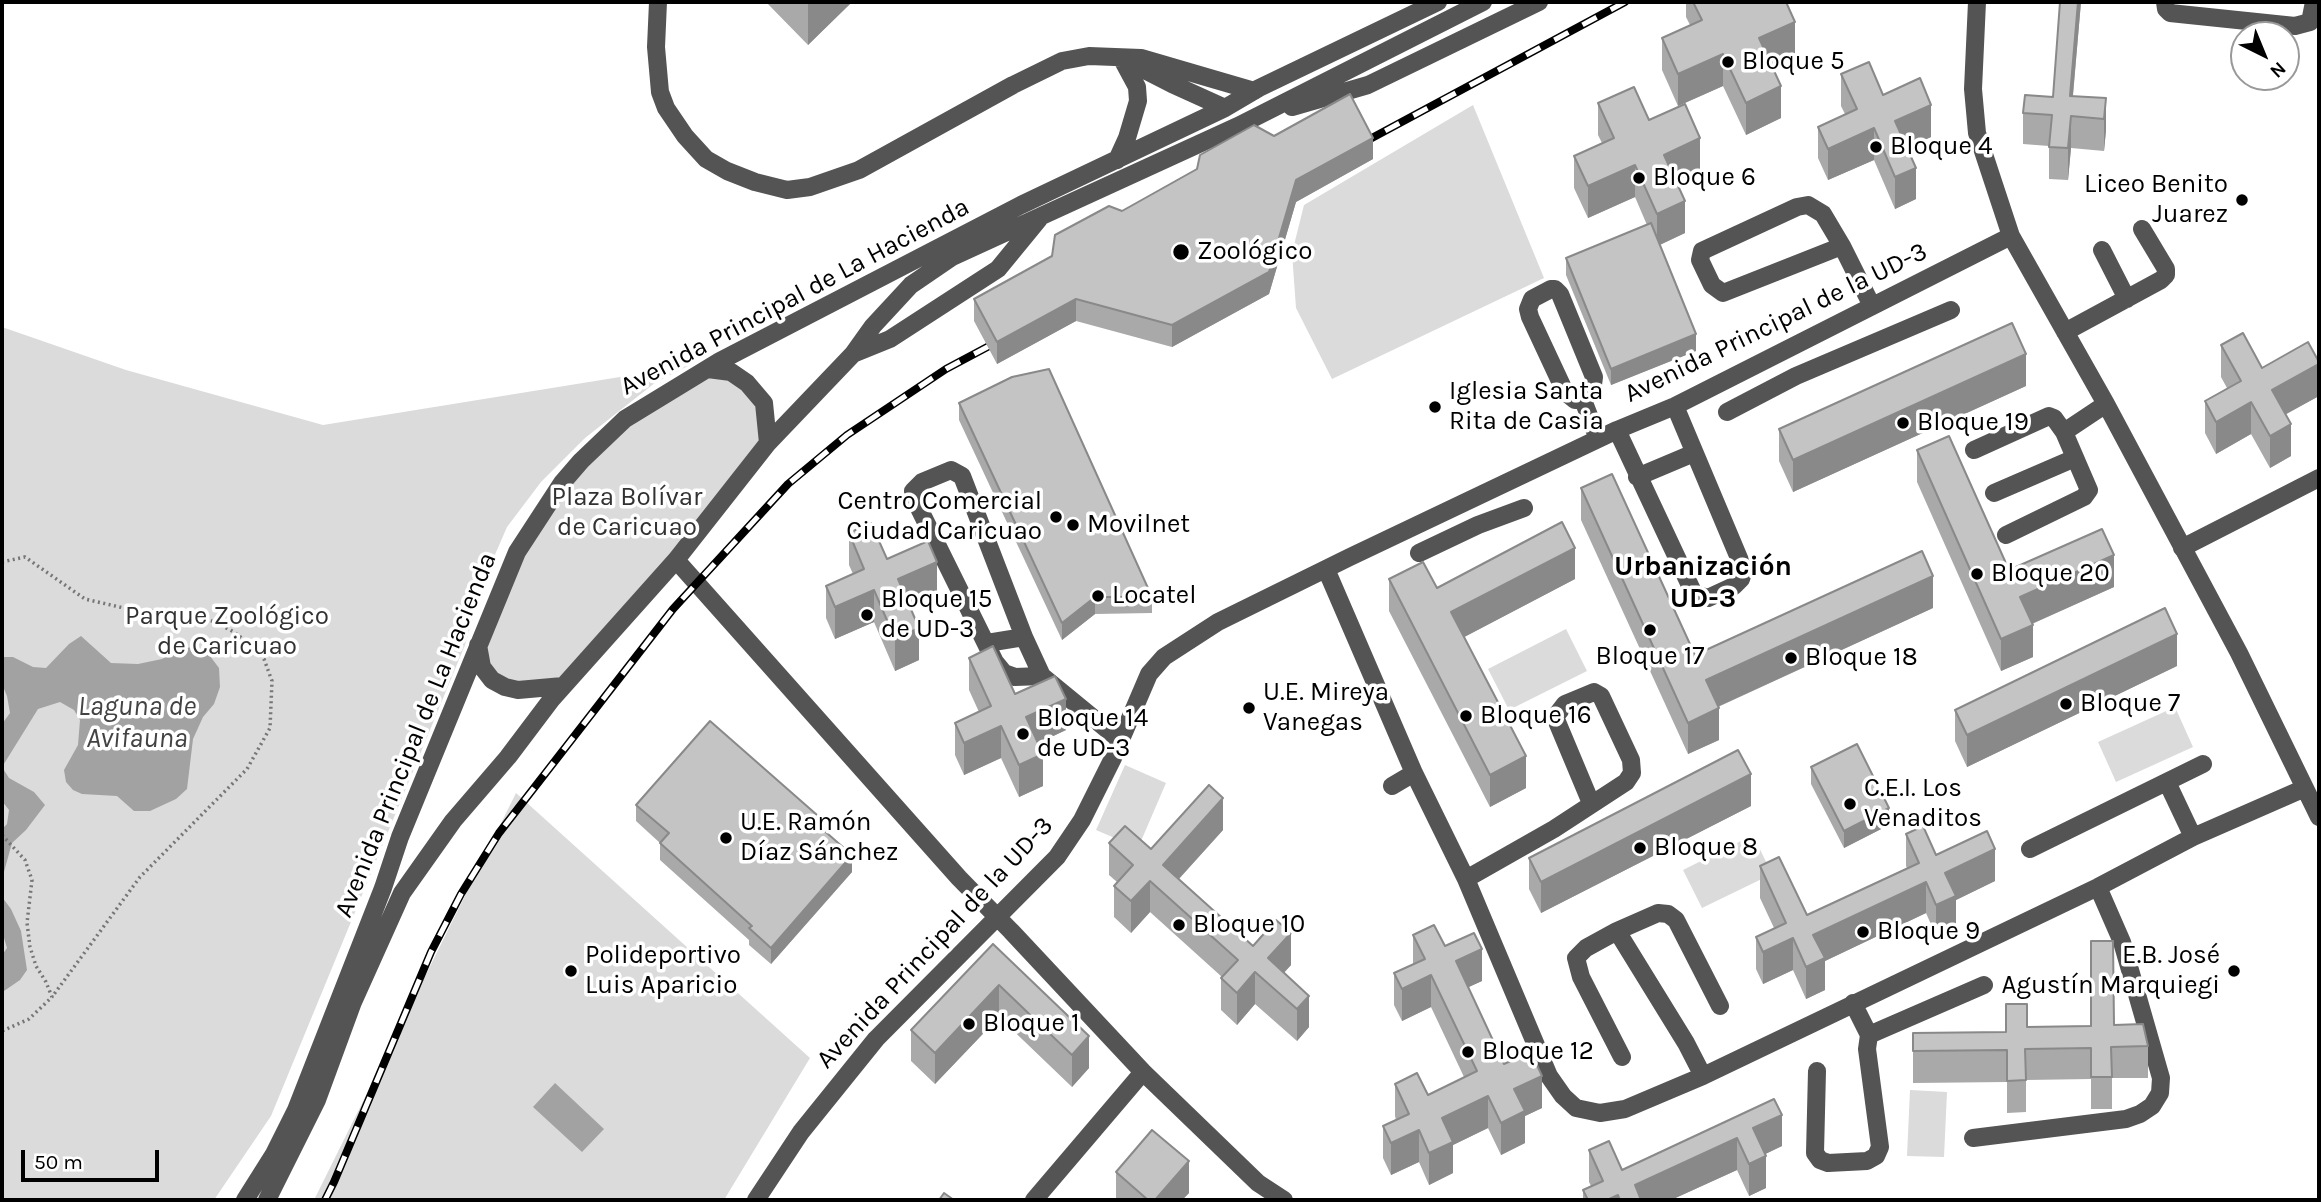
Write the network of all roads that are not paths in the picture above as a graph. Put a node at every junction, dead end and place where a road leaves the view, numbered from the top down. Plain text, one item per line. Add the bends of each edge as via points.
1 (658, 2) edge
2 (1438, 2) edge
3 (1483, 2) edge
4 (1539, 2) edge
5 (2165, 2) edge
6 (2314, 2) edge
7 (1974, 3) edge
8 (1121, 58) junction
9 (1254, 92) junction
10 (1225, 108) junction
11 (1268, 111) junction
12 (1238, 126) junction
13 (1117, 160) junction
14 (1044, 214) junction
15 (2142, 229) dead end
16 (2011, 236) junction
17 (1842, 246) junction
18 (2102, 250) dead end
19 (2127, 299) junction
20 (1872, 306) junction
21 (1951, 310) dead end
22 (2066, 332) junction
23 (1785, 350) junction
24 (853, 354) junction
25 (708, 369) junction
26 (1796, 376) junction
27 (1583, 400) junction
28 (2106, 404) junction
29 (1675, 406) junction
30 (1727, 412) dead end
31 (1617, 430) junction
32 (2064, 432) junction
33 (1598, 439) junction
34 (768, 443) junction
35 (1975, 450) dead end
36 (1694, 453) junction
37 (2075, 458) junction
38 (1637, 477) junction
39 (2319, 478) edge
40 (1994, 493) dead end
41 (1468, 500) junction
42 (1524, 508) dead end
43 (1478, 525) junction
44 (2006, 534) dead end
45 (2182, 548) junction
46 (1419, 553) dead end
47 (676, 560) junction
48 (1326, 569) junction
49 (1024, 637) junction
50 (987, 643) junction
51 (478, 645) junction
52 (1042, 676) junction
53 (563, 686) junction
54 (1121, 740) junction
55 (2203, 764) dead end
56 (1414, 774) junction
57 (2167, 782) junction
58 (1392, 786) dead end
59 (2305, 788) junction
60 (1591, 803) junction
61 (2319, 817) edge
62 (2193, 837) junction
63 (2030, 849) dead end
64 (1466, 879) junction
65 (2098, 887) junction
66 (999, 918) junction
67 (1618, 931) junction
68 (1984, 985) dead end
69 (1853, 1003) junction
70 (1720, 1006) dead end
71 (1869, 1035) junction
72 (1622, 1057) dead end
73 (1817, 1070) dead end
74 (1143, 1072) junction
75 (1703, 1076) junction
76 (1973, 1138) dead end
77 (245, 1200) edge
78 (267, 1200) edge
79 (756, 1200) edge
80 (1034, 1200) edge
81 (1284, 1200) edge

1 - 8 street via 660,92 684,136 706,159 727,171 787,190 859,170 1062,61 1089,56
2 - 9 street, Avenida Principal de La Hacienda
3 - 11 street, Avenida Principal de La Hacienda
4 - 11 street via 1368,85
5 - 6 street via 2170,13 2295,26 2310,22
7 - 16 street via 1977,133
8 - 9 street via 1141,58
8 - 10 street
8 - 13 street via 1137,87 1138,101
9 - 10 street, Avenida Principal de La Hacienda
9 - 11 street
10 - 12 street
10 - 13 street, Avenida Principal de La Hacienda
11 - 12 street, Avenida Principal de La Hacienda
12 - 14 street, Avenida Principal de La Hacienda
13 - 25 street, Avenida Principal de La Hacienda via 1021,205
14 - 24 street via 998,269 890,339
14 - 24 street, Avenida Principal de La Hacienda via 952,257 911,285
15 - 19 street via 2166,275
16 - 20 street, Avenida Principal de la UD-3
16 - 22 street
17 - 17 street via 1823,214 1808,205 1702,251 1700,260 1712,285 1723,293
17 - 20 street
18 - 19 street
19 - 22 street
20 - 23 street, Avenida Principal de la UD-3
21 - 26 street
22 - 28 street
23 - 26 street
23 - 29 street, Avenida Principal de la UD-3
24 - 34 street, Avenida Principal de La Hacienda
25 - 34 street via 732,372 764,403
25 - 51 street, Avenida Principal de La Hacienda via 625,419 562,483 517,552
26 - 30 street
27 - 27 street via 1592,392 1594,377 1560,294 1551,289 1532,299 1530,317 1565,392
27 - 33 street
28 - 32 street
28 - 45 street
29 - 31 street, Avenida Principal de la UD-3
29 - 36 street
31 - 33 street, Avenida Principal de la UD-3
31 - 38 street
32 - 35 street via 2049,416
32 - 37 street
33 - 41 street, Avenida Principal de la UD-3
34 - 47 street, Avenida Principal de La Hacienda
36 - 38 street
36 - 38 street via 1744,569 1734,586 1708,598 1694,594
37 - 40 street
37 - 44 street via 2088,494
39 - 45 street
41 - 43 street
41 - 48 street, Avenida Principal de la UD-3
42 - 43 street
43 - 46 street
45 - 59 street
47 - 53 street, Avenida Principal de La Hacienda
47 - 66 street
48 - 54 street, Avenida Principal de la UD-3 via 1218,622 1164,657 1149,674
48 - 56 street
49 - 50 street
49 - 50 street via 962,476 951,470 917,485 914,498
49 - 52 street
50 - 52 street via 1004,673
51 - 53 street via 482,667 505,687
51 - 77 street, Avenida Principal de La Hacienda via 296,1110
52 - 54 street
53 - 78 street, Avenida Principal de La Hacienda via 453,821 402,894 353,1002 317,1100
54 - 66 street, Avenida Principal de la UD-3 via 1063,848
55 - 57 street
56 - 58 street
56 - 64 street
57 - 62 street
57 - 63 street
59 - 61 street
59 - 62 street
60 - 60 street via 1555,717 1565,704 1594,692 1606,706 1631,760 1632,773 1626,782
60 - 64 street via 1554,830
62 - 65 street
64 - 75 street via 1549,1076 1576,1108 1600,1113 1625,1110
65 - 69 street
65 - 76 street via 2122,942 2161,1079 2160,1093 2152,1106 2126,1119
66 - 74 street
66 - 79 street, Avenida Principal de la UD-3 via 876,1039 801,1132 792,1161
67 - 70 street via 1658,913 1668,914 1676,920
67 - 72 street via 1576,958
67 - 75 street
68 - 71 street
69 - 71 street
69 - 75 street
71 - 73 street via 1880,1147 1876,1156 1867,1161 1828,1163 1815,1153
74 - 80 street
74 - 81 street via 1258,1183

